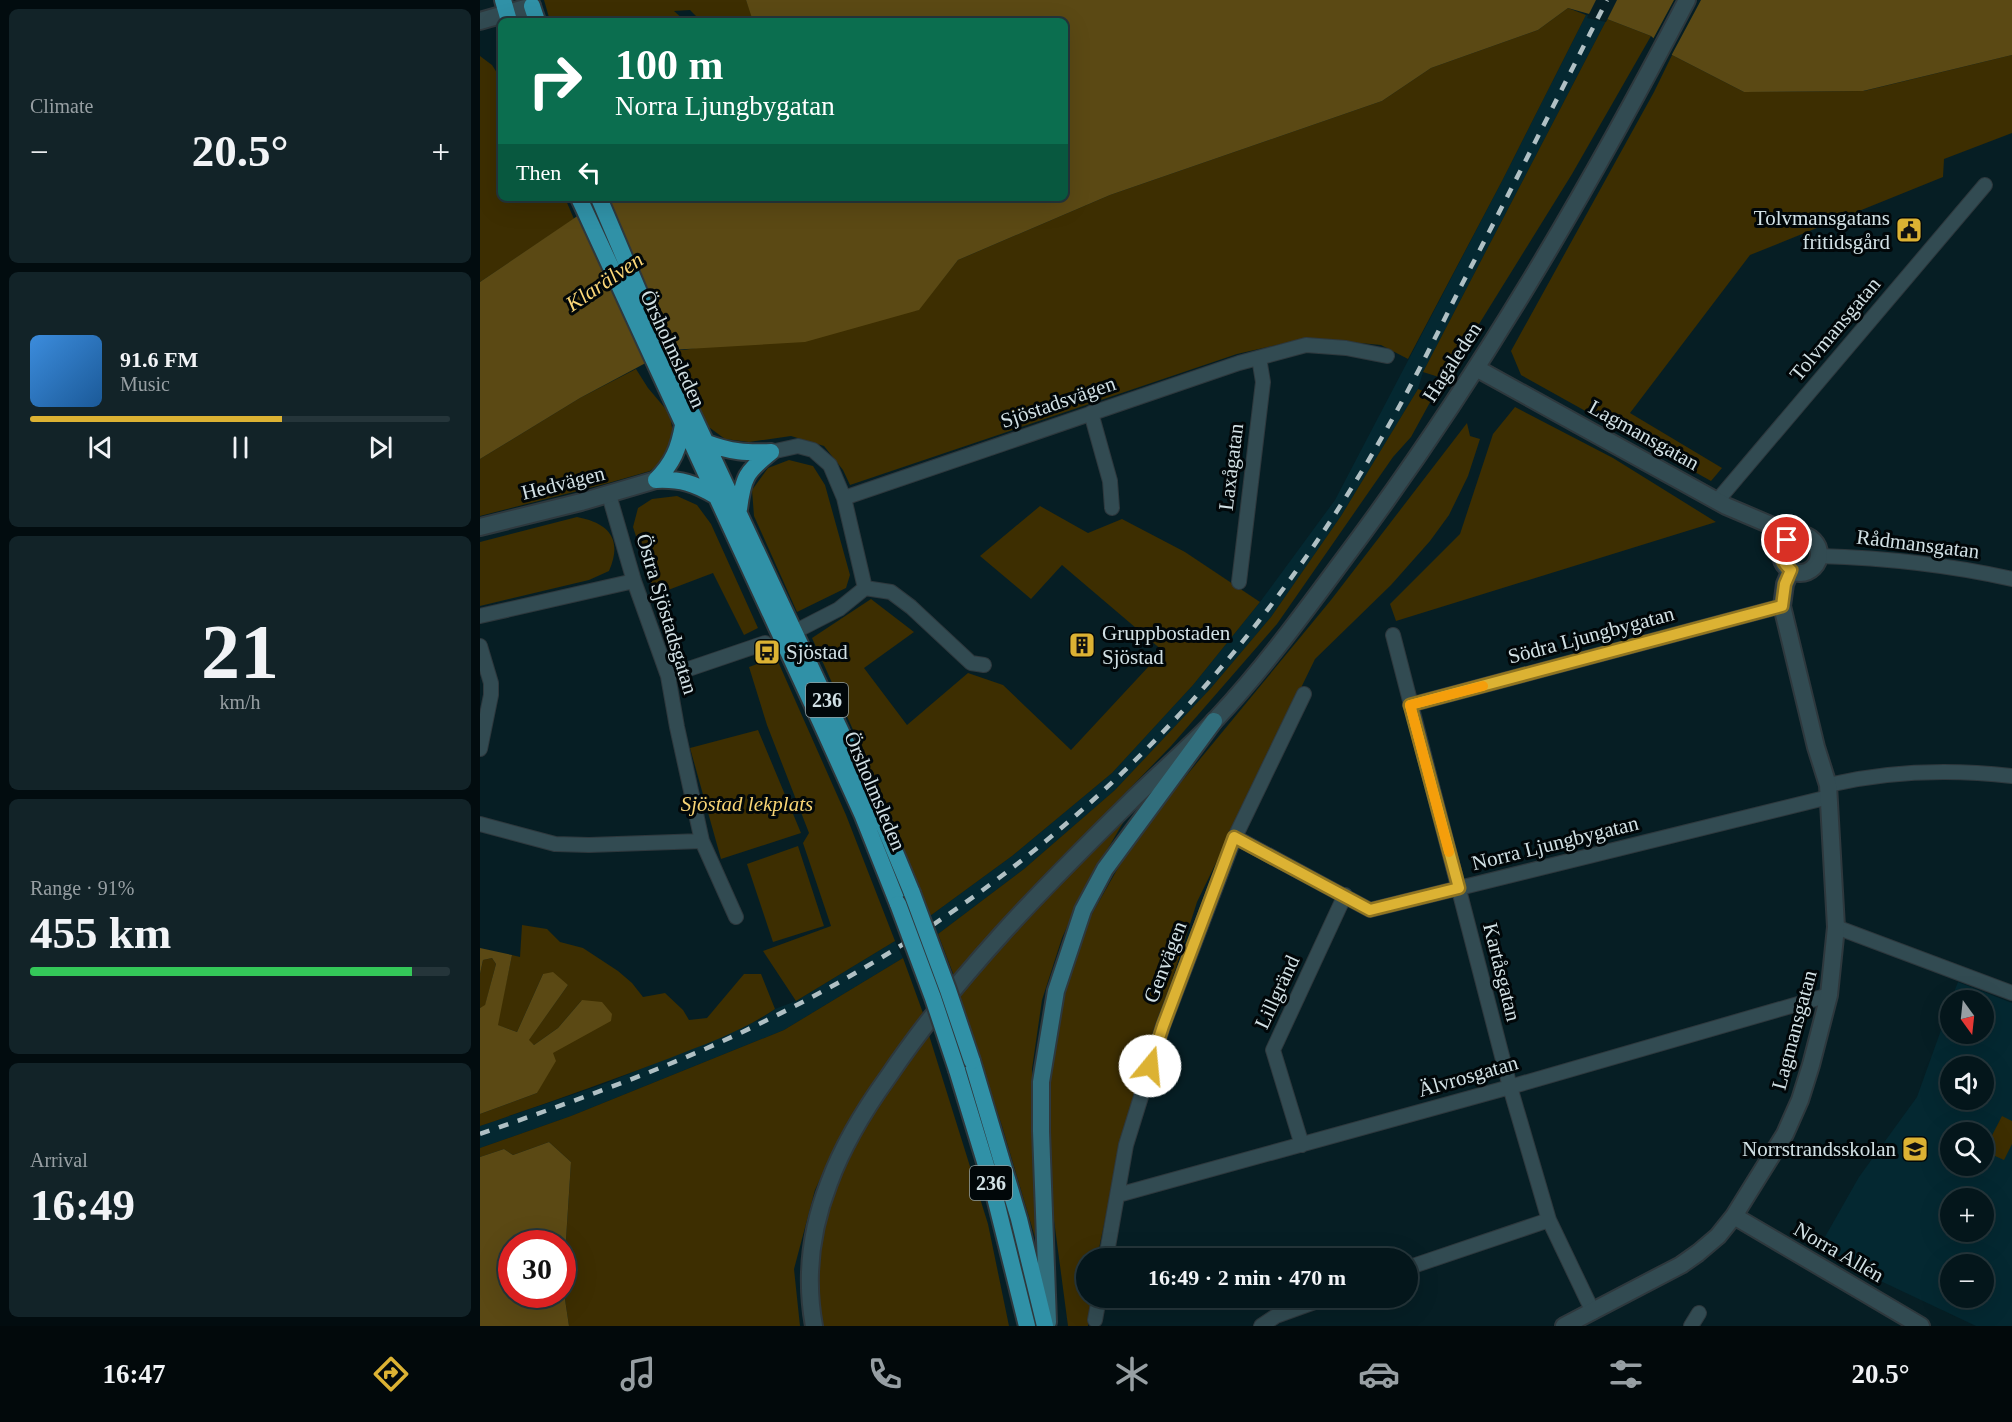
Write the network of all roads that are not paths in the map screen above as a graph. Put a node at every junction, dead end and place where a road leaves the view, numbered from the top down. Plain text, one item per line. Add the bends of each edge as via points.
1 (1687, 0) edge
2 (534, 9) edge
3 (506, 12) edge
4 (480, 21) edge
5 (1985, 185) dead end
6 (581, 201) edge
7 (600, 201) edge
8 (1387, 356) dead end
9 (1259, 358) junction
10 (1476, 368) junction
11 (670, 379) junction
12 (1091, 413) junction
13 (683, 425) junction
14 (707, 443) junction
15 (771, 452) junction
16 (656, 480) junction
17 (609, 495) junction
18 (716, 496) junction
19 (844, 498) junction
20 (1717, 501) junction
21 (1112, 508) dead end
22 (739, 510) junction
23 (480, 527) edge
24 (1790, 538) junction
25 (1819, 556) junction
26 (1791, 570) junction
27 (2012, 579) edge
28 (634, 581) junction
29 (1239, 582) dead end
30 (865, 588) junction
31 (1782, 606) junction
32 (480, 616) edge
33 (802, 628) dead end
34 (1393, 635) dead end
35 (765, 643) dead end
36 (480, 646) edge
37 (984, 664) dead end
38 (668, 676) junction
39 (1304, 694) dead end
40 (1410, 705) junction
41 (1214, 721) junction
42 (480, 749) edge
43 (2012, 776) edge
44 (1828, 791) junction
45 (480, 824) edge
46 (1234, 837) junction
47 (702, 841) junction
48 (1459, 888) junction
49 (1345, 895) junction
50 (736, 917) dead end
51 (1836, 927) junction
52 (2012, 993) edge
53 (1829, 995) junction
54 (1510, 1087) junction
55 (1302, 1145) junction
56 (1118, 1196) junction
57 (1734, 1216) junction
58 (1549, 1220) junction
59 (1108, 1248) edge
60 (1418, 1264) edge
61 (1097, 1308) edge
62 (1298, 1308) edge
63 (1593, 1312) junction
64 (1699, 1313) dead end
65 (1095, 1320) dead end
66 (814, 1326) edge
67 (1028, 1326) edge
68 (1047, 1326) edge
69 (1261, 1326) edge
70 (1564, 1326) edge
71 (1691, 1326) edge
72 (1921, 1326) edge

1 - 10 street, Hagaleden via 1558,236
2 - 3 street
3 - 4 street
5 - 20 street, Tolvmansgatan
6 - 11 main road, Örsholmsleden / 236
7 - 11 main road, Örsholmsleden / 236
8 - 9 street, Sjöstadsvägen via 1306,345
9 - 12 street, Sjöstadsvägen
9 - 29 street, Laxågatan via 1263,382
10 - 20 street, Lagmansgatan
10 - 41 street, Hagaleden via 1346,557
11 - 13 main road, Örsholmsleden / 236
11 - 14 main road, Örsholmsleden / 236
12 - 19 street, Sjöstadsvägen
12 - 21 street via 1110,481
13 - 16 main road via 676,455
13 - 18 main road, Örsholmsleden / 236
14 - 15 main road via 728,451
14 - 22 main road, Örsholmsleden / 236
15 - 19 street via 798,446 813,450 830,465
15 - 22 main road via 753,466 743,482
16 - 17 street, Hedvägen
16 - 18 main road via 677,479
17 - 23 street, Hedvägen
17 - 28 street, Östra Sjöstadsgatan
18 - 67 main road, Örsholmsleden / 236, bridge via 858,806 898,904 957,1070
19 - 30 street
20 - 24 street, Lagmansgatan via 1780,529
22 - 68 main road, Örsholmsleden / 236, bridge via 912,892 972,1061
24 - 25 street, Lagmansgatan via 1809,537 1817,545
24 - 26 street via 1783,544 1781,556
25 - 26 street via 1809,570
25 - 27 street, Rådmansgatan via 1908,560
26 - 31 street, Lagmansgatan
28 - 32 street
28 - 38 street, Östra Sjöstadsgatan
30 - 33 street via 839,609
30 - 37 street via 891,592 971,663
31 - 40 street, Södra Ljungbygatan
31 - 44 street, Lagmansgatan
34 - 40 street, Kartåsgatan
35 - 38 street
36 - 42 street via 491,683
38 - 47 street, Östra Sjöstadsgatan
39 - 46 street, Genvägen
40 - 48 street, Kartåsgatan
41 - 66 street, Hagaleden via 1024,909 950,994 867,1107 829,1180 812,1242 809,1263
41 - 68 main road via 1105,869 1083,910 1056,991 1041,1082
43 - 44 street, Norra Ljungbygatan via 1923,771 1855,779
44 - 48 street, Norra Ljungbygatan
44 - 51 street, Lagmansgatan
45 - 47 street via 555,844
46 - 49 street, Norra Ljungbygatan
46 - 56 street, Genvägen via 1163,1026 1126,1145
47 - 50 street, Östra Sjöstadsgatan
48 - 49 street, Norra Ljungbygatan via 1370,910
48 - 54 street, Kartåsgatan
49 - 55 street, Lillgränd via 1273,1050
51 - 52 street
51 - 53 street, Lagmansgatan
53 - 54 street, Älvrosgatan
53 - 57 street, Lagmansgatan via 1800,1100 1785,1134
54 - 55 street, Älvrosgatan
54 - 58 street, Kartåsgatan
55 - 56 street, Älvrosgatan
56 - 59 street, Genvägen
57 - 63 street, Lagmansgatan via 1718,1236 1681,1265
57 - 72 street, Norra Allén
58 - 60 street
58 - 63 street, Kartåsgatan
61 - 65 street
62 - 69 street
63 - 70 street, Lagmansgatan
64 - 71 street

